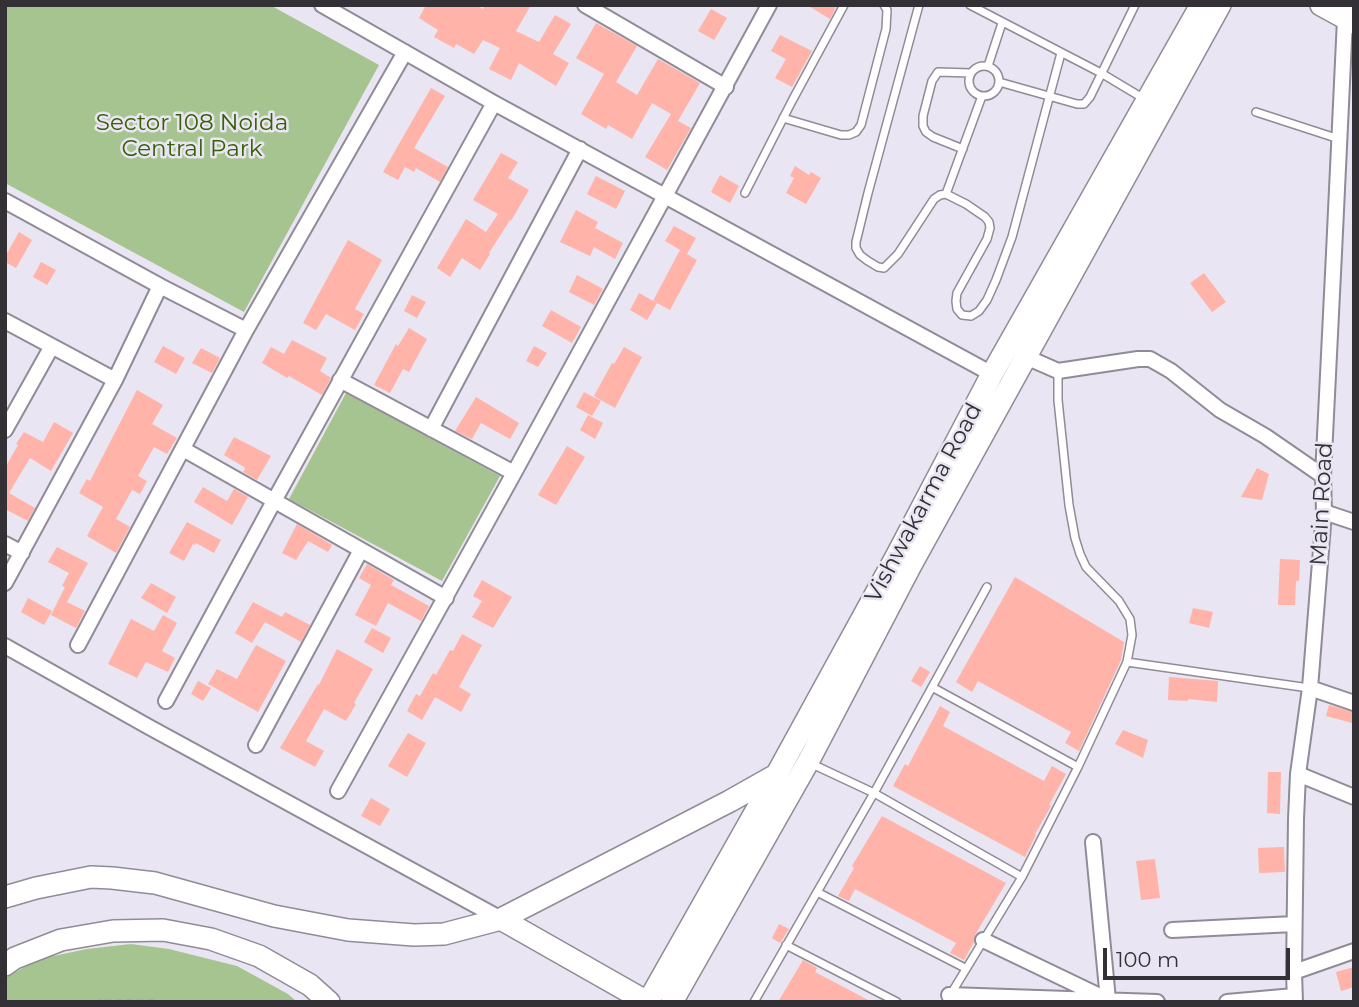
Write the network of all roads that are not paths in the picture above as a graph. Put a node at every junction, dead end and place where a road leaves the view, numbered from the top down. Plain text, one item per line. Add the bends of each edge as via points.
1 (322, 5) edge
2 (585, 5) edge
3 (769, 5) edge
4 (844, 5) edge
5 (884, 5) edge
6 (919, 5) edge
7 (970, 5) edge
8 (1135, 5) edge
9 (1201, 5) edge
10 (1220, 5) edge
11 (1321, 5) edge
12 (1349, 16) edge
13 (1002, 23) junction
14 (405, 52) junction
15 (1061, 53) junction
16 (988, 66) junction
17 (971, 73) junction
18 (1101, 73) junction
19 (999, 82) junction
20 (726, 87) junction
21 (982, 96) junction
22 (1049, 96) junction
23 (1147, 101) junction
24 (494, 103) junction
25 (1256, 112) dead end
26 (783, 118) junction
27 (1339, 139) junction
28 (580, 149) junction
29 (963, 149) junction
30 (745, 192) dead end
31 (946, 194) junction
32 (666, 196) junction
33 (5, 201) edge
34 (160, 286) junction
35 (5, 321) edge
36 (246, 330) junction
37 (51, 346) junction
38 (1026, 357) junction
39 (1058, 371) junction
40 (992, 374) junction
41 (115, 380) junction
42 (340, 380) junction
43 (9, 413) edge
44 (431, 429) junction
45 (5, 430) edge
46 (183, 449) junction
47 (514, 473) junction
48 (949, 476) junction
49 (1323, 476) junction
50 (274, 501) junction
51 (1324, 512) junction
52 (1354, 522) edge
53 (5, 544) edge
54 (361, 550) junction
55 (22, 553) junction
56 (5, 583) edge
57 (988, 587) dead end
58 (446, 598) junction
59 (78, 645) dead end
60 (5, 646) edge
61 (1127, 662) junction
62 (932, 687) junction
63 (1310, 688) junction
64 (166, 701) dead end
65 (1354, 703) edge
66 (256, 745) dead end
67 (808, 762) junction
68 (1078, 766) junction
69 (777, 774) junction
70 (1298, 774) junction
71 (338, 791) dead end
72 (874, 793) junction
73 (1354, 797) edge
74 (1093, 842) dead end
75 (1022, 877) junction
76 (817, 892) junction
77 (5, 897) edge
78 (501, 919) junction
79 (1294, 924) junction
80 (1172, 930) dead end
81 (983, 940) junction
82 (786, 945) junction
83 (1354, 951) edge
84 (5, 965) edge
85 (965, 968) junction
86 (1294, 972) junction
87 (947, 999) edge
88 (1295, 999) edge
89 (1108, 1000) junction
90 (1137, 1001) edge
91 (329, 1002) edge
92 (647, 1002) edge
93 (673, 1002) edge
94 (754, 1002) edge
95 (897, 1002) edge
96 (1157, 1002) edge
97 (1227, 1002) edge

1 - 14 street
2 - 20 street
3 - 20 street
4 - 26 lane
5 - 26 lane via 886,29 856,132 841,135
6 - 31 lane via 856,242 860,255 878,267 889,265 934,199
7 - 13 lane
8 - 18 lane
9 - 23 main road, Vishwakarma Road
10 - 38 main road, Vishwakarma Road
11 - 12 main road
12 - 27 street, Main Road
13 - 15 lane
13 - 16 lane
14 - 24 street
14 - 36 street
15 - 18 lane
15 - 22 lane
16 - 17 lane
16 - 19 lane
17 - 21 lane via 968,83
17 - 29 lane via 938,72 923,116 926,132
18 - 22 lane via 1083,104
18 - 23 lane
19 - 21 lane via 995,91
19 - 22 lane
20 - 32 street
21 - 29 lane
22 - 31 lane via 1012,237 987,300 971,316 957,309 957,293 987,239 989,222
23 - 40 main road, Vishwakarma Road
24 - 28 street
24 - 42 street
25 - 27 lane
26 - 30 lane
27 - 49 street, Main Road
28 - 32 street
28 - 44 street
29 - 31 lane
32 - 40 street
32 - 47 street
33 - 34 street
34 - 36 street
34 - 41 street
35 - 37 street
36 - 46 street
37 - 41 street
37 - 43 street
38 - 39 street
38 - 48 main road, Vishwakarma Road
39 - 49 street via 1150,359
39 - 61 lane via 1075,538 1086,566 1130,619
40 - 48 main road, Vishwakarma Road
41 - 55 street
42 - 44 street
42 - 50 street
43 - 45 street
44 - 47 street
46 - 50 street
46 - 59 street
47 - 58 street
48 - 67 main road, Vishwakarma Road via 911,565
48 - 69 main road, Vishwakarma Road via 897,555
49 - 51 street, Main Road
50 - 54 street
50 - 64 street
51 - 52 street
51 - 63 street, Main Road
53 - 55 street
54 - 58 street
54 - 66 street
55 - 56 street
57 - 62 lane
58 - 71 street
60 - 78 street
61 - 63 lane
61 - 68 lane
62 - 68 lane
62 - 72 lane
63 - 65 street
63 - 70 street, Main Road
67 - 72 lane
67 - 93 main road, Vishwakarma Road
68 - 75 lane
69 - 78 main road
69 - 92 main road, Vishwakarma Road
70 - 73 street
70 - 79 street, Main Road
72 - 75 lane
72 - 76 lane
74 - 89 street
75 - 81 lane
76 - 82 lane
76 - 85 lane
77 - 78 main road via 91,877 155,883 274,916 348,930 432,935
78 - 92 main road
79 - 80 street
79 - 86 street, Main Road
81 - 85 lane
81 - 89 street
82 - 94 lane
82 - 95 lane
83 - 86 street
84 - 91 main road via 61,940 113,931 163,930 211,939 259,956 310,985
85 - 87 lane
86 - 88 street, Main Road
87 - 89 street
88 - 97 street
89 - 90 street
90 - 96 street

